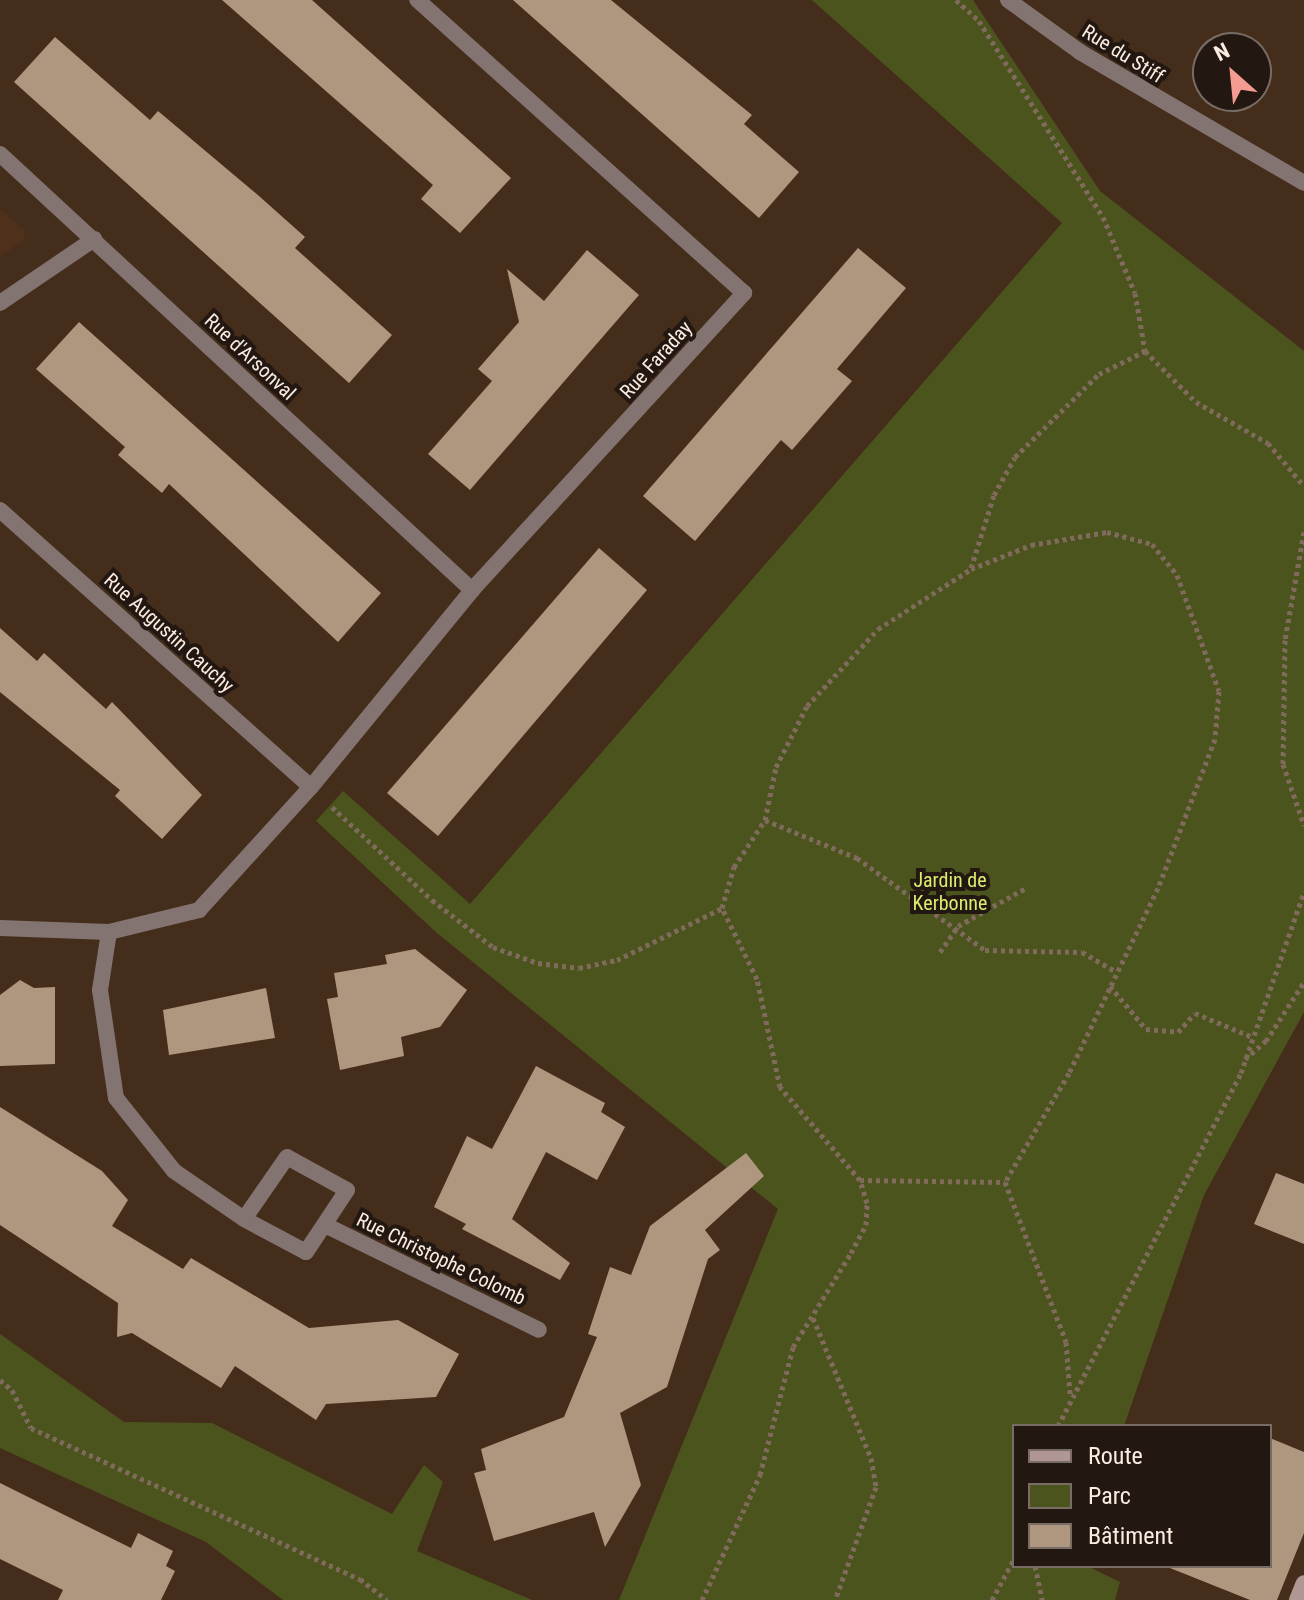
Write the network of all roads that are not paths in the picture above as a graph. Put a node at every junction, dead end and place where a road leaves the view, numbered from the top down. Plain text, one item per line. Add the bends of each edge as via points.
1 (417, 0) edge
2 (1008, 0) edge
3 (0, 154) edge
4 (1304, 183) edge
5 (94, 239) junction
6 (0, 303) edge
7 (0, 510) edge
8 (472, 590) junction
9 (311, 787) junction
10 (0, 928) edge
11 (109, 932) junction
12 (244, 1219) junction
13 (325, 1225) junction
14 (539, 1330) dead end
15 (1304, 1583) edge
16 (1297, 1600) edge

1 - 8 street, Rue Faraday via 744,293
2 - 4 street, Rue du Stiff via 1080,52
3 - 5 street, Rue d'Arsonval
5 - 6 street
5 - 8 street, Rue d'Arsonval
7 - 9 street, Rue Augustin Cauchy
8 - 9 street, Rue Faraday
9 - 11 street, Rue Faraday via 199,910
10 - 11 street, Rue Faraday
11 - 12 street, Rue Christophe Colomb via 100,990 116,1098 174,1171
12 - 13 street, Rue Christophe Colomb via 306,1252
12 - 13 street, Rue Christophe Colomb via 287,1157 347,1190
13 - 14 street, Rue Christophe Colomb
15 - 16 street

